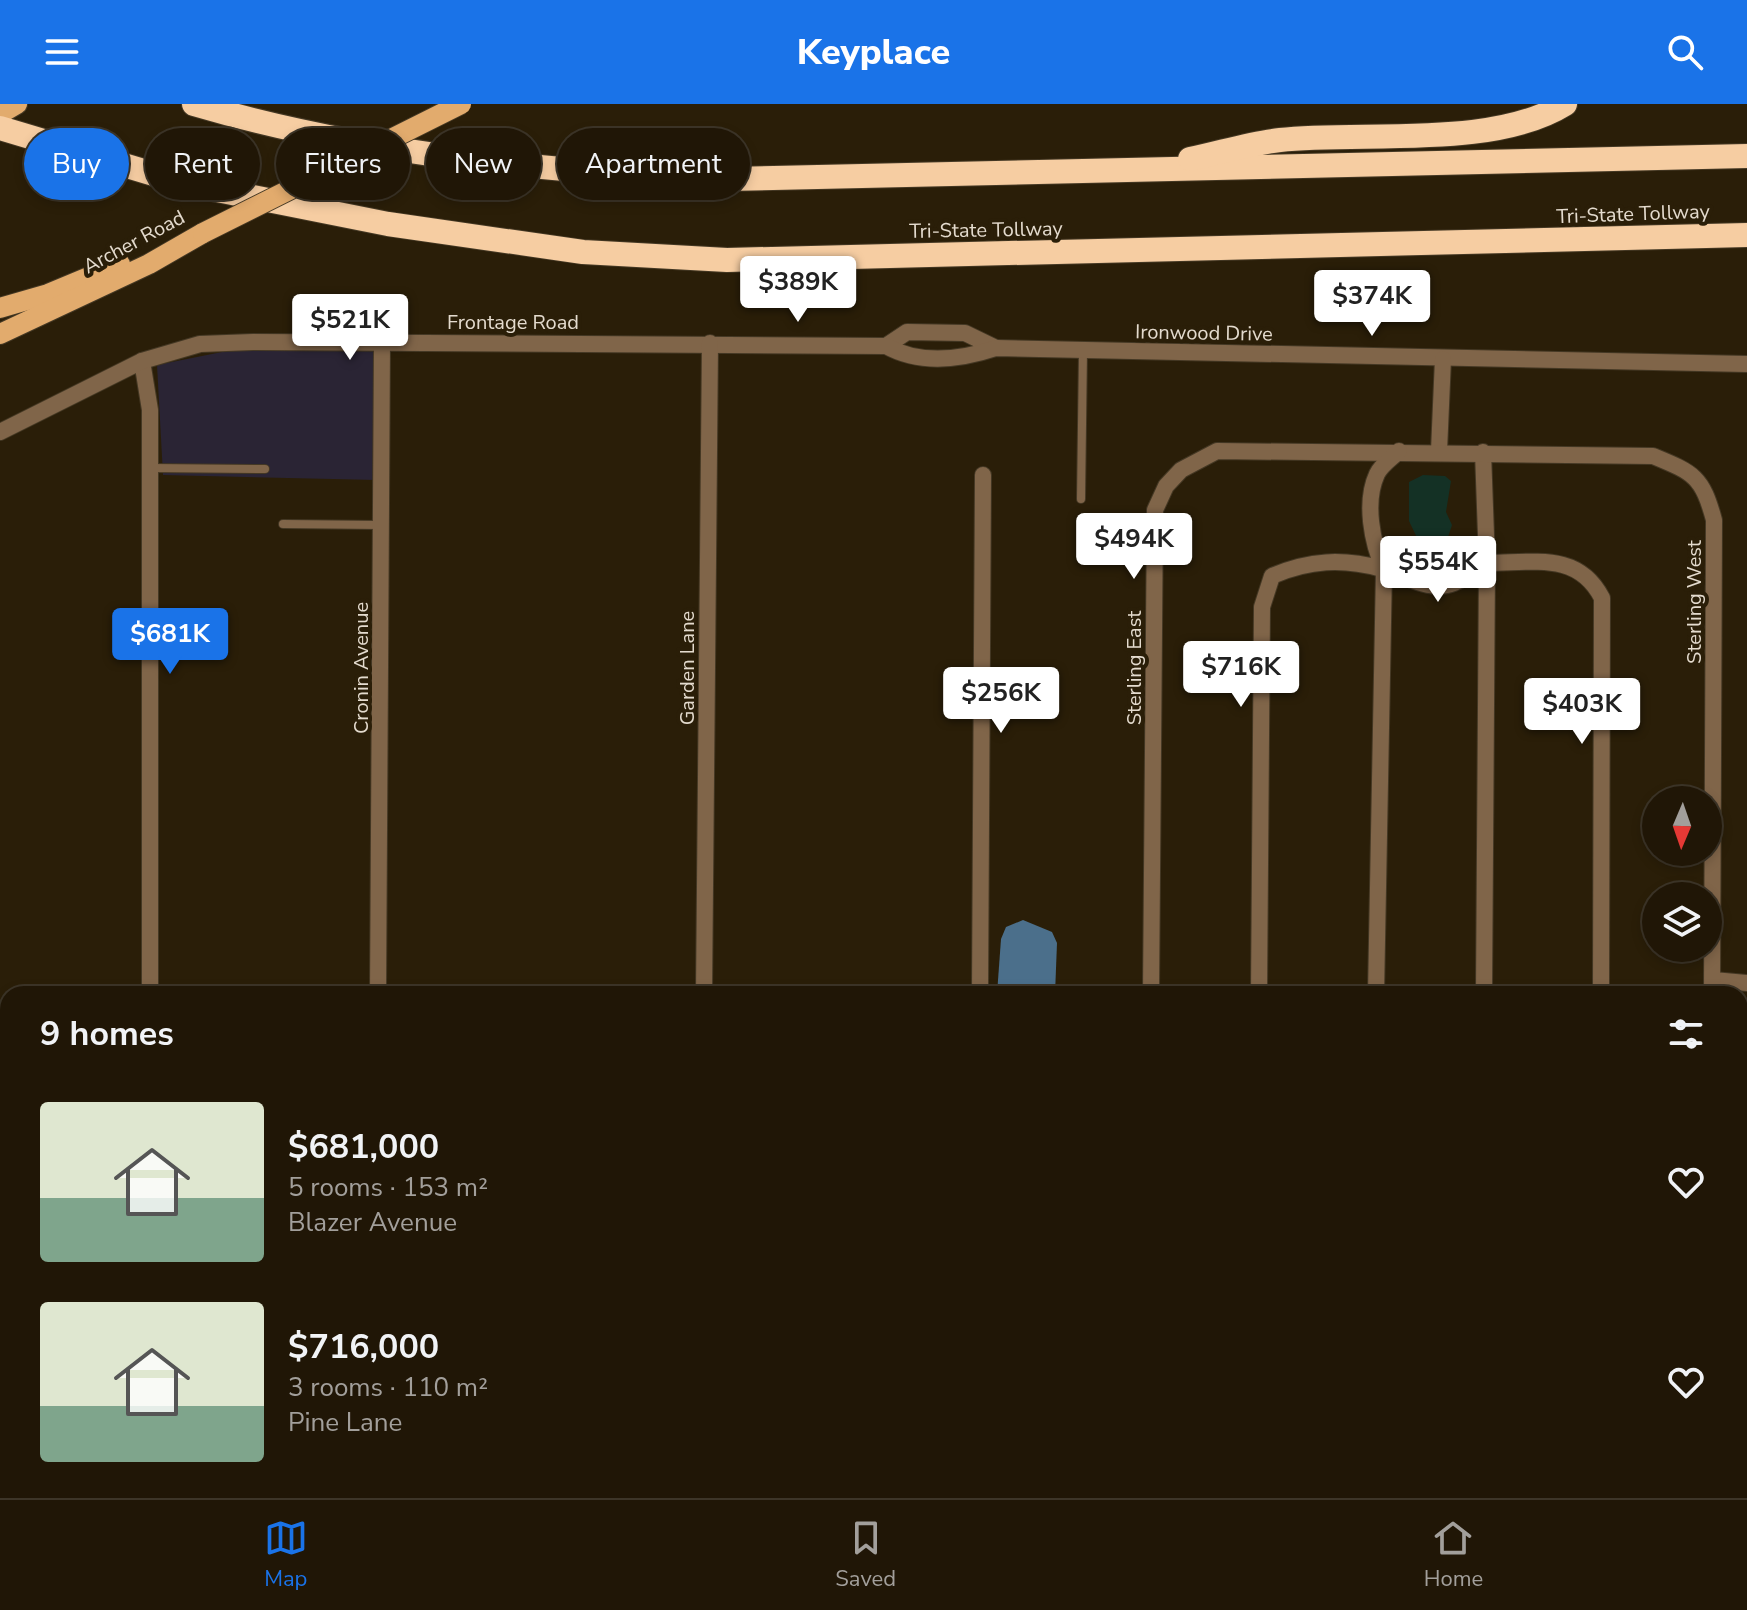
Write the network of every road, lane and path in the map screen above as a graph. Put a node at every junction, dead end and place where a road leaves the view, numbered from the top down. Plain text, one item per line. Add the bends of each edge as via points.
1 (17, 104) edge
2 (194, 104) edge
3 (461, 104) edge
4 (1565, 104) edge
5 (0, 114) edge
6 (0, 128) edge
7 (1747, 156) edge
8 (1138, 171) junction
9 (1747, 235) edge
10 (146, 258) junction
11 (0, 308) edge
12 (0, 334) edge
13 (382, 342) junction
14 (710, 343) junction
15 (886, 346) junction
16 (996, 348) junction
17 (1083, 350) junction
18 (1443, 359) junction
19 (142, 361) junction
20 (1747, 364) edge
21 (0, 432) edge
22 (1399, 451) junction
23 (1439, 451) junction
24 (1483, 452) junction
25 (149, 468) junction
26 (265, 469) dead end
27 (983, 475) dead end
28 (1081, 499) dead end
29 (283, 524) dead end
30 (382, 525) junction
31 (1487, 563) junction
32 (1384, 569) junction
33 (1747, 983) edge
34 (150, 986) edge
35 (378, 986) edge
36 (704, 986) edge
37 (980, 986) edge
38 (1151, 986) edge
39 (1259, 986) edge
40 (1376, 986) edge
41 (1484, 986) edge
42 (1601, 986) edge
43 (1712, 986) edge
44 (1721, 986) edge

1 - 5 main road
2 - 8 highway via 434,155 606,174 743,179
3 - 10 main road, Archer Road, bridge
4 - 8 highway via 1549,114 1464,132 1279,140
6 - 9 highway, Tri-State Tollway via 187,184 388,224 583,252 727,260
7 - 8 highway
10 - 11 main road
10 - 12 main road, Archer Road
13 - 14 street, Frontage Road
13 - 19 street, Frontage Road via 200,344
13 - 30 street, Cronin Avenue
14 - 15 street, Ironwood Drive
14 - 36 street, Garden Lane
15 - 16 street, Ironwood Drive via 921,358 965,358
15 - 16 street, Ironwood Drive via 907,332 965,333
16 - 17 street, Ironwood Drive
17 - 18 street, Ironwood Drive
17 - 28 lane
18 - 20 street, Ironwood Drive
18 - 23 street
19 - 21 street, Frontage Road
19 - 25 street via 150,410
22 - 23 street, Sterling East
22 - 32 street via 1378,471 1372,488 1373,545
22 - 38 street, Sterling East via 1217,451 1181,470 1166,486 1155,510
23 - 24 street, Sterling West
24 - 31 street
24 - 43 street, Sterling West via 1653,456 1684,468 1705,488 1714,520
25 - 26 lane
25 - 34 street
27 - 37 street
29 - 30 lane
30 - 35 street, Cronin Avenue
31 - 32 street via 1453,583 1423,585
31 - 41 street
31 - 42 street via 1574,567 1592,577 1602,598
32 - 39 street via 1347,562 1300,563 1272,576 1262,607
32 - 40 street
33 - 44 street

